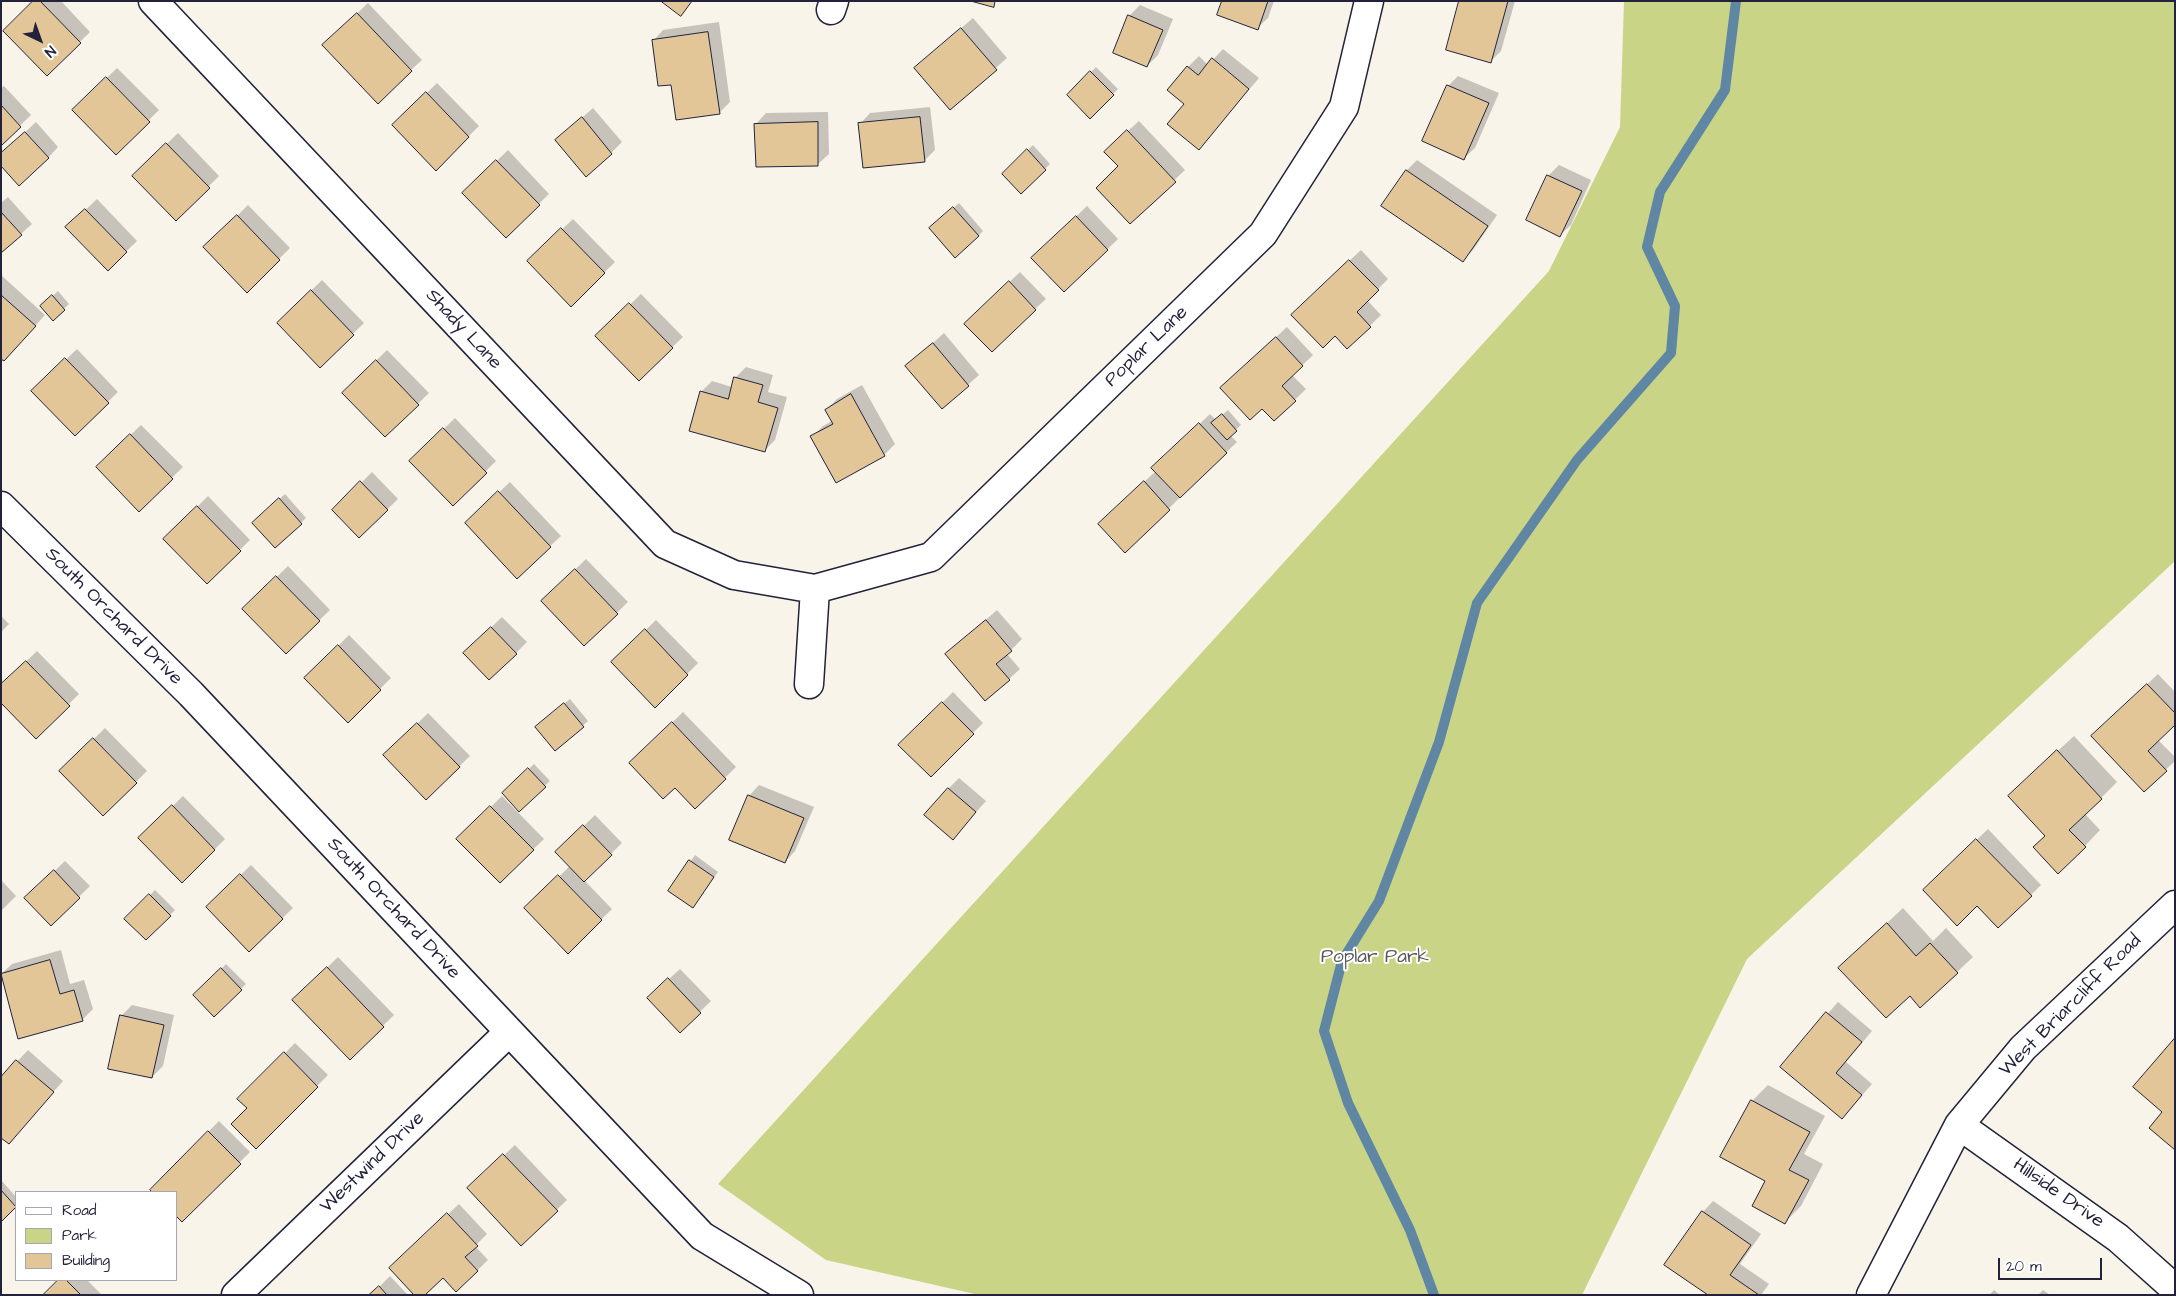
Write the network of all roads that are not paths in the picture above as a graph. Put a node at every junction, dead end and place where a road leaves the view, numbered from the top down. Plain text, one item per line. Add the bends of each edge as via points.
1 (153, 1) edge
2 (1368, 1) edge
3 (1, 506) edge
4 (815, 589) junction
5 (809, 684) dead end
6 (2175, 905) edge
7 (509, 1032) junction
8 (1960, 1124) junction
9 (2175, 1289) edge
10 (236, 1295) edge
11 (799, 1295) edge
12 (1871, 1295) edge

1 - 4 street, Shady Lane via 665,544 734,575
2 - 4 street, Poplar Lane via 1344,107 1263,234 931,557
3 - 7 street, South Orchard Drive via 190,694
4 - 5 street
6 - 8 street, West Briarcliff Road via 2023,1048
7 - 10 street, Westwind Drive
7 - 11 street, South Orchard Drive via 702,1236
8 - 9 street, Hillside Drive via 2118,1238
8 - 12 street, West Briarcliff Road

